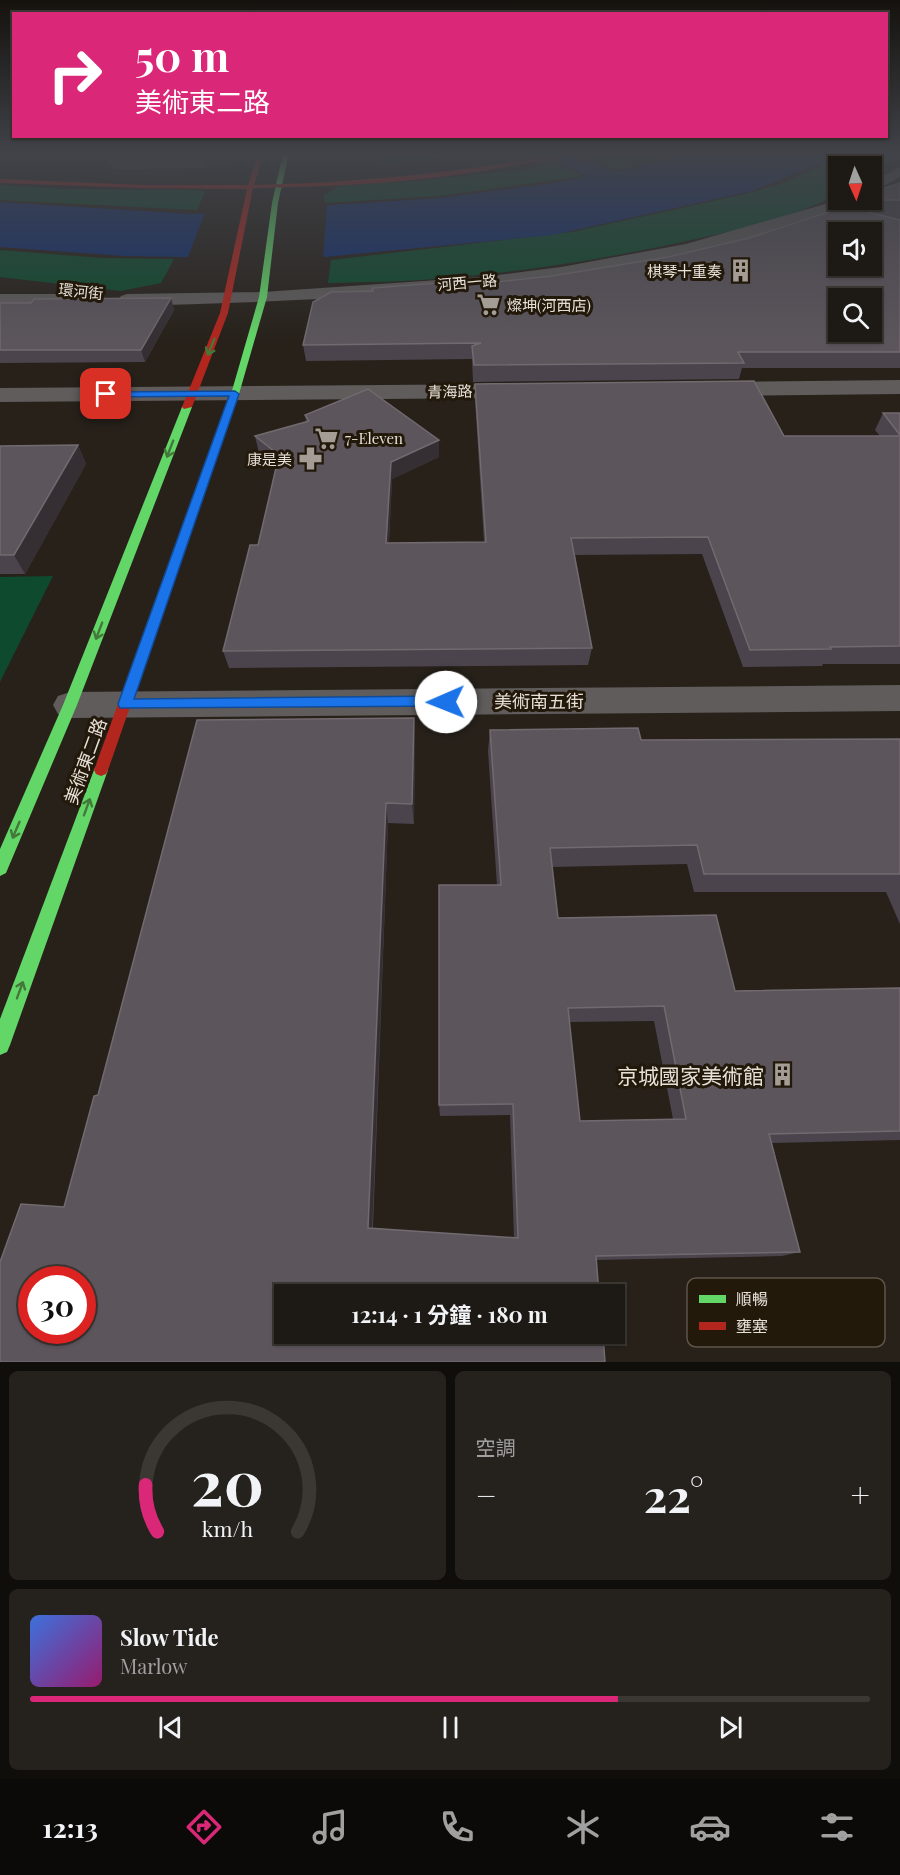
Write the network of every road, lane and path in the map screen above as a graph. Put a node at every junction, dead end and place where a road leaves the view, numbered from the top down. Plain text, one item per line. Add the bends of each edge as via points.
1 (244, 217) edge
2 (273, 217) edge
3 (797, 217) edge
4 (0, 282) edge
5 (264, 290) junction
6 (230, 291) junction
7 (101, 296) junction
8 (0, 300) edge
9 (900, 387) edge
10 (688, 389) edge
11 (535, 391) edge
12 (235, 394) junction
13 (0, 395) edge
14 (192, 395) junction
15 (900, 698) edge
16 (125, 704) junction
17 (70, 705) junction
18 (0, 868) edge
19 (0, 1045) edge

1 - 6 street, 美術東二路
2 - 5 street, 美術東二路
3 - 5 street, 河西一路 via 688,249 561,272 482,282
4 - 7 street, 環河街
5 - 6 street, 河西一路
5 - 12 street, 美術東二路
6 - 7 street, 河西一路 via 162,300
6 -> 14 street, 美術東二路
7 - 8 street, 河西一路
9 - 10 street
11 - 12 street, 青海路
12 - 14 street, 青海路
12 - 16 street, 美術東二路
13 - 14 street, 青海路
14 -> 17 street, 美術東二路
15 - 16 street, 美術南五街
16 - 17 street, 美術南五街
19 -> 16 street, 美術東二路
17 -> 18 street, 美術東二路

